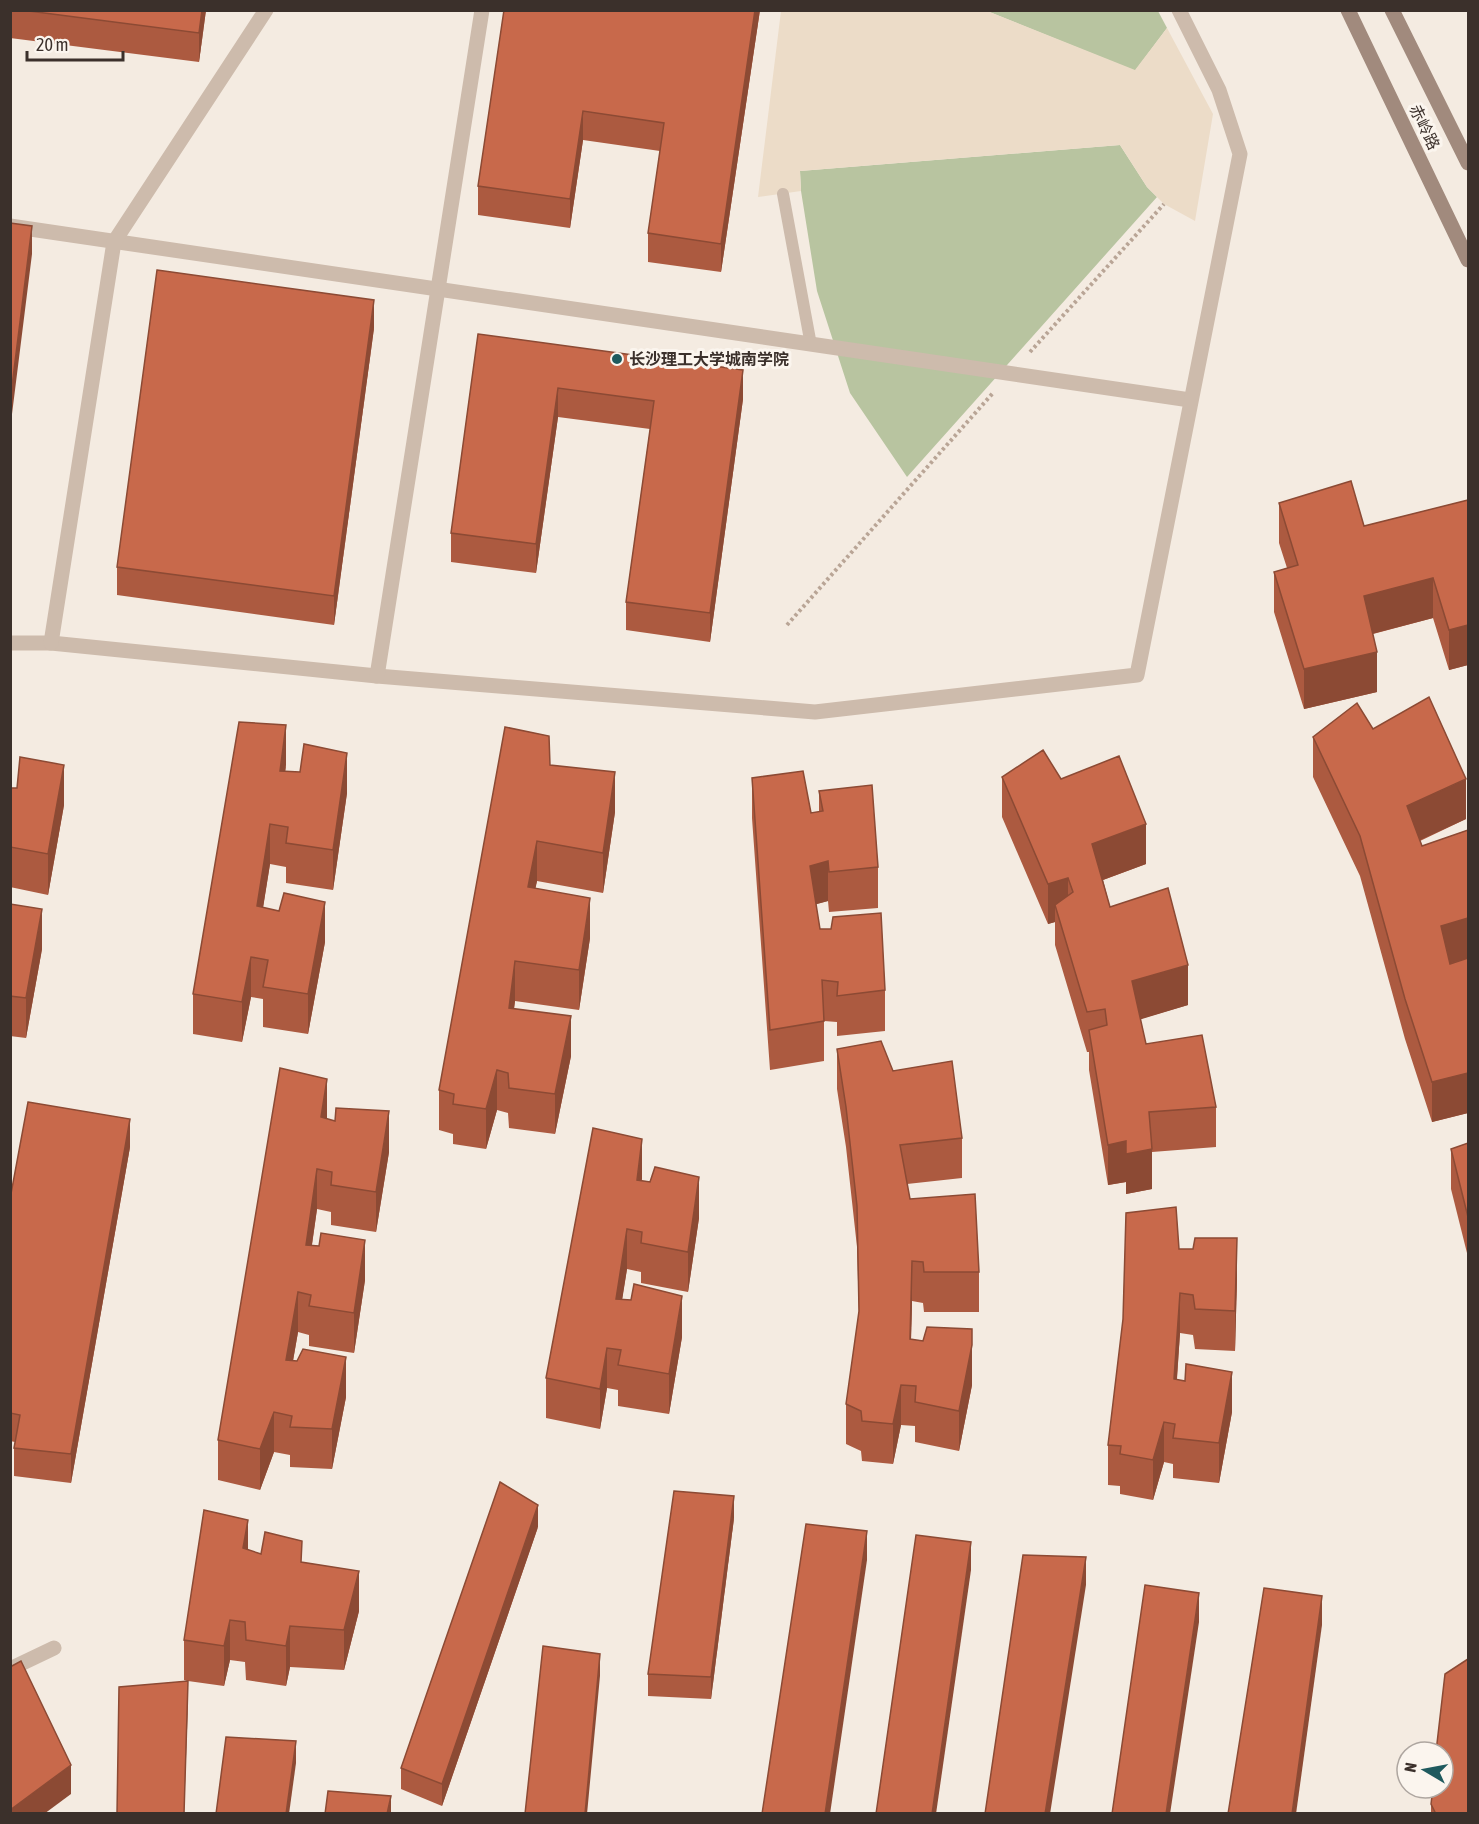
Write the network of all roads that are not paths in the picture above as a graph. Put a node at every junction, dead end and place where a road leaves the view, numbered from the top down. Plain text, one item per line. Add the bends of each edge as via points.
1 (266, 10) edge
2 (483, 10) edge
3 (1179, 10) edge
4 (1348, 10) edge
5 (1392, 10) edge
6 (1468, 163) edge
7 (783, 194) dead end
8 (10, 226) edge
9 (114, 242) junction
10 (1468, 260) edge
11 (438, 290) junction
12 (812, 345) junction
13 (1191, 400) junction
14 (51, 643) junction
15 (10, 644) edge
16 (377, 676) junction
17 (54, 1648) dead end
18 (10, 1670) edge

1 - 9 street
2 - 11 street
3 - 13 street via 1219,90 1240,154
4 - 10 main road, 赤岭路
5 - 6 main road, 赤岭路
7 - 12 lane
8 - 9 street
9 - 11 street
9 - 14 street
11 - 12 street
11 - 16 street
12 - 13 street
13 - 16 street via 1137,675 815,712
14 - 15 street
14 - 16 street
17 - 18 street

